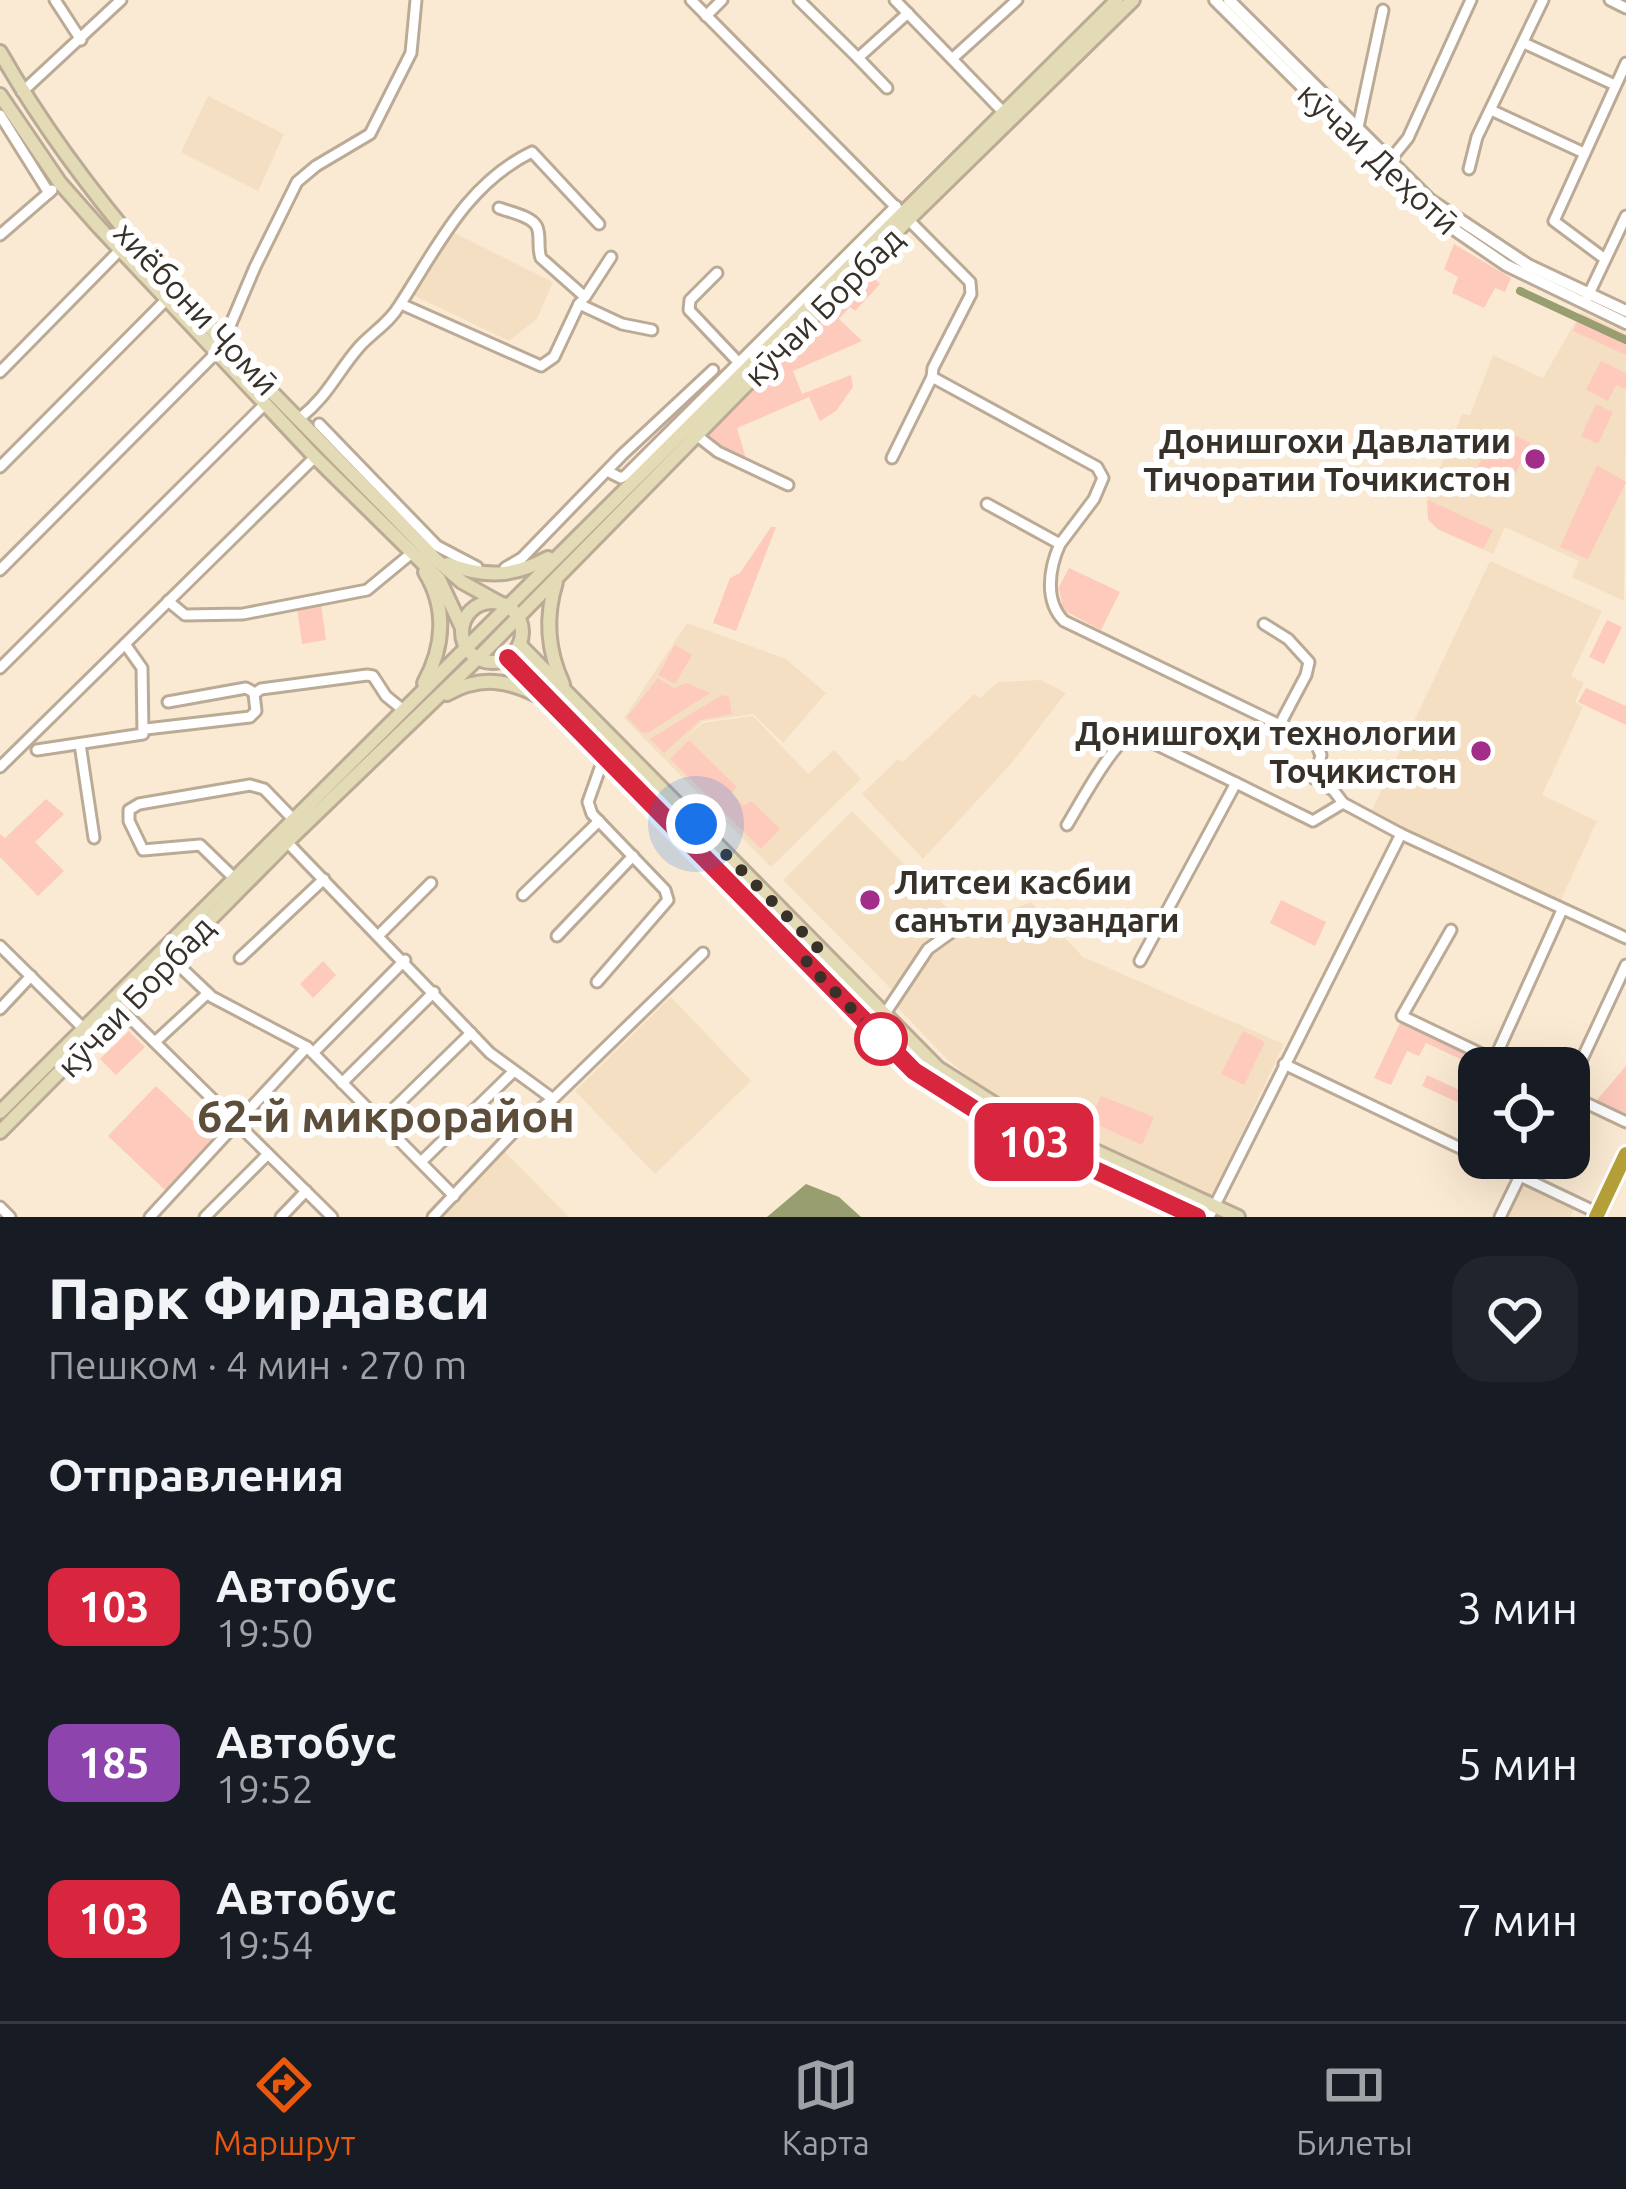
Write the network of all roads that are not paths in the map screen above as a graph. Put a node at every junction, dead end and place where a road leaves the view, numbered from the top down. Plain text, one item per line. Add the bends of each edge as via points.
1 (55, 0) edge
2 (121, 0) edge
3 (416, 0) edge
4 (691, 0) edge
5 (722, 0) edge
6 (799, 0) edge
7 (895, 0) edge
8 (1017, 0) edge
9 (1117, 0) edge
10 (1133, 0) edge
11 (1215, 0) edge
12 (1229, 0) edge
13 (1471, 0) edge
14 (1543, 0) edge
15 (1610, 0) edge
16 (1626, 8) edge
17 (1383, 10) dead end
18 (908, 14) junction
19 (706, 16) junction
20 (81, 40) junction
21 (1524, 43) junction
22 (0, 52) edge
23 (858, 58) junction
24 (953, 58) junction
25 (1626, 63) edge
26 (1616, 85) junction
27 (887, 88) dead end
28 (22, 92) junction
29 (0, 95) edge
30 (1491, 110) junction
31 (0, 115) edge
32 (1008, 117) junction
33 (1358, 127) junction
34 (1584, 153) junction
35 (1385, 166) junction
36 (1468, 169) dead end
37 (60, 183) junction
38 (49, 193) junction
39 (499, 208) dead end
40 (902, 213) junction
41 (1626, 216) edge
42 (599, 224) dead end
43 (0, 235) edge
44 (120, 250) junction
45 (611, 256) dead end
46 (1606, 259) junction
47 (717, 273) dead end
48 (167, 277) junction
49 (154, 288) junction
50 (1587, 299) junction
51 (166, 300) junction
52 (582, 301) junction
53 (401, 304) junction
54 (1626, 311) edge
55 (1626, 323) edge
56 (652, 330) dead end
57 (224, 340) junction
58 (215, 354) junction
59 (741, 366) junction
60 (713, 370) dead end
61 (0, 372) edge
62 (932, 377) junction
63 (264, 405) junction
64 (300, 418) junction
65 (319, 424) dead end
66 (695, 434) junction
67 (315, 457) junction
68 (892, 458) dead end
69 (0, 467) edge
70 (609, 472) junction
71 (788, 484) dead end
72 (390, 504) junction
73 (986, 504) dead end
74 (1060, 544) junction
75 (560, 552) junction
76 (416, 553) junction
77 (434, 558) junction
78 (515, 569) junction
79 (0, 570) edge
80 (476, 570) junction
81 (557, 578) junction
82 (168, 601) junction
83 (508, 608) junction
84 (1264, 624) dead end
85 (462, 628) junction
86 (124, 644) junction
87 (520, 645) junction
88 (465, 646) junction
89 (508, 658) junction
90 (477, 659) junction
91 (0, 668) edge
92 (566, 690) junction
93 (255, 692) junction
94 (417, 695) junction
95 (168, 702) dead end
96 (430, 703) junction
97 (554, 704) junction
98 (402, 710) junction
99 (1279, 726) junction
100 (146, 729) junction
101 (80, 743) junction
102 (37, 750) dead end
103 (604, 757) junction
104 (0, 767) edge
105 (1236, 783) junction
106 (1343, 803) junction
107 (293, 819) junction
108 (599, 821) junction
109 (1066, 825) dead end
110 (1401, 834) junction
111 (94, 838) dead end
112 (287, 842) junction
113 (633, 856) junction
114 (234, 878) junction
115 (324, 879) junction
116 (431, 884) dead end
117 (524, 895) dead end
118 (1562, 910) junction
119 (967, 921) dead end
120 (1450, 930) dead end
121 (379, 934) junction
122 (557, 936) dead end
123 (1626, 938) edge
124 (0, 946) edge
125 (820, 950) junction
126 (703, 953) dead end
127 (171, 958) junction
128 (240, 958) dead end
129 (405, 961) junction
130 (1140, 961) dead end
131 (806, 962) junction
132 (1626, 965) edge
133 (31, 976) junction
134 (597, 982) dead end
135 (434, 992) junction
136 (208, 993) junction
137 (0, 1009) edge
138 (121, 1009) junction
139 (886, 1012) dead end
140 (471, 1033) junction
141 (89, 1034) junction
142 (155, 1042) junction
143 (1467, 1047) edge
144 (1500, 1047) edge
145 (1589, 1047) edge
146 (310, 1050) junction
147 (1284, 1064) junction
148 (513, 1072) junction
149 (342, 1083) junction
150 (554, 1099) junction
151 (1590, 1102) edge
152 (0, 1112) edge
153 (235, 1122) junction
154 (380, 1122) junction
155 (1626, 1122) edge
156 (0, 1132) edge
157 (1458, 1146) edge
158 (268, 1154) junction
159 (1626, 1154) edge
160 (421, 1162) junction
161 (1519, 1179) edge
162 (1526, 1179) edge
163 (306, 1191) junction
164 (454, 1196) junction
165 (0, 1207) edge
166 (1212, 1211) edge
167 (1597, 1215) edge
168 (10, 1217) edge
169 (150, 1217) edge
170 (205, 1217) edge
171 (281, 1217) edge
172 (332, 1217) edge
173 (433, 1217) edge
174 (1198, 1217) edge
175 (1238, 1217) edge
176 (1500, 1217) edge

1 - 20 street
2 - 20 street
3 - 57 street via 411,53 372,129 297,182
4 - 19 street
5 - 19 street
6 - 23 street
7 - 18 street
8 - 24 street
9 - 32 main road, кӯчаи Борбад
10 - 32 main road, кӯчаи Борбад
11 - 35 street, кӯчаи Деҳотӣ
12 - 33 street, кӯчаи Деҳотӣ
13 - 35 street via 1408,138
14 - 21 street
15 - 16 street
17 - 33 street
18 - 23 street
18 - 24 street
19 - 40 street
20 - 28 street
21 - 26 street
21 - 30 street
22 - 28 main road, хиёбони Ҷомӣ
23 - 27 street
24 - 32 street
25 - 26 street
26 - 34 street
28 - 48 main road, хиёбони Ҷомӣ via 100,204
29 - 37 main road, хиёбони Ҷомӣ
30 - 34 street
30 - 36 street
31 - 38 street
32 - 40 main road, кӯчаи Борбад
33 - 35 street, кӯчаи Деҳотӣ
34 - 46 street via 1554,221
35 - 50 street, кӯчаи Деҳотӣ via 1450,229 1505,265
37 - 38 street
37 - 44 main road, хиёбони Ҷомӣ
38 - 43 street
39 - 52 street via 532,221 537,251
40 - 59 main road, кӯчаи Борбад
40 - 62 street via 972,286
40 - 66 main road, кӯчаи Борбад
41 - 46 street
42 - 53 street via 527,154 479,189
44 - 49 main road, хиёбони Ҷомӣ
44 - 61 street
45 - 52 street
46 - 50 street
47 - 59 street via 689,310
48 - 49 main road
48 - 57 main road, хиёбони Ҷомӣ
49 - 51 main road, хиёбони Ҷомӣ
50 - 54 street, кӯчаи Деҳотӣ
50 - 55 street, кӯчаи Деҳотӣ
51 - 58 main road, хиёбони Ҷомӣ
51 - 69 street
52 - 53 street via 554,357 541,366
52 - 56 street
53 - 64 street
57 - 64 main road, хиёбони Ҷомӣ
58 - 63 main road, хиёбони Ҷомӣ
58 - 79 street
59 - 70 street via 626,476
59 - 75 main road, кӯчаи Борбад
60 - 70 street
62 - 68 street
62 - 74 street via 1100,471 1103,483
63 - 67 main road, хиёбони Ҷомӣ
63 - 91 street
64 - 72 main road, хиёбони Ҷомӣ
65 - 72 street
66 - 71 street
66 - 81 main road, кӯчаи Борбад
67 - 76 main road, хиёбони Ҷомӣ
67 - 82 street
70 - 78 street
72 - 76 main road, хиёбони Ҷомӣ
72 - 80 street
73 - 74 street
74 - 99 street via 1050,575 1064,621
75 - 78 main road
75 - 83 main road, кӯчаи Борбад
76 - 77 main road
76 - 82 street via 367,590 243,614 185,615
76 - 85 main road via 439,579
76 - 94 main road via 441,632
77 - 80 main road
77 - 83 main road
78 - 80 main road
81 - 83 main road, кӯчаи Борбад
81 - 92 main road via 548,630
82 - 86 street
83 - 85 main road, кӯчаи Борбад via 488,602 470,611
83 - 87 main road via 522,626
83 - 88 main road, кӯчаи Борбад
83 - 90 main road, кӯчаи Борбад
84 - 99 street via 1309,662
85 - 88 main road
86 - 100 street via 142,668
86 - 104 street
87 - 89 main road
87 - 92 main road
88 - 90 main road
88 - 94 main road, кӯчаи Борбад
89 - 90 main road
89 - 97 main road
90 - 96 main road, кӯчаи Борбад
92 - 125 main road
93 - 95 street
93 - 98 street via 371,675
93 - 100 street via 250,717
94 - 98 main road, кӯчаи Борбад
96 - 97 main road via 496,680
96 - 112 main road, кӯчаи Борбад
97 - 103 main road
98 - 107 main road, кӯчаи Борбад
99 - 106 street via 1318,745 1316,779
100 - 101 street
101 - 102 street
101 - 111 street
103 - 108 street via 588,802
103 - 131 main road
105 - 106 street via 1313,821
105 - 109 street via 1147,740 1125,739
105 - 130 street
106 - 110 street
107 - 114 main road, кӯчаи Борбад
107 - 114 street via 250,785 129,811 142,850 200,845
108 - 113 street
108 - 117 street
110 - 118 street
110 - 147 street
112 - 115 street
112 - 127 main road, кӯчаи Борбад
113 - 122 street
113 - 134 street via 668,900
114 - 141 main road, кӯчаи Борбад
115 - 121 street
115 - 128 street
116 - 121 street
118 - 123 street
118 - 144 street
119 - 139 street via 924,954
120 - 143 street via 1402,1016
121 - 129 street
124 - 133 street
125 - 131 main road
125 - 166 main road via 961,1084
126 - 150 street
127 - 136 street
127 - 138 main road, кӯчаи Борбад
129 - 135 street
129 - 146 street
131 - 174 main road via 914,1071 961,1103
132 - 145 street
133 - 137 street
133 - 141 street
135 - 140 street
135 - 149 street
136 - 142 street
136 - 146 street
138 - 141 main road, кӯчаи Борбад
138 - 142 street
140 - 148 street
140 - 154 street
141 - 152 main road, кӯчаи Борбад
141 - 156 main road, кӯчаи Борбад
142 - 153 street
146 - 149 street
146 - 153 street
147 - 157 street
147 - 166 street
148 - 150 street
148 - 160 street
149 - 154 street
150 - 164 street
151 - 155 street
153 - 158 street
153 - 169 street
154 - 160 street
158 - 163 street
158 - 170 street
159 - 167 highway
160 - 164 street
161 - 176 street
162 - 167 street
163 - 171 street
163 - 172 street
164 - 173 street
165 - 168 street
166 - 175 main road

